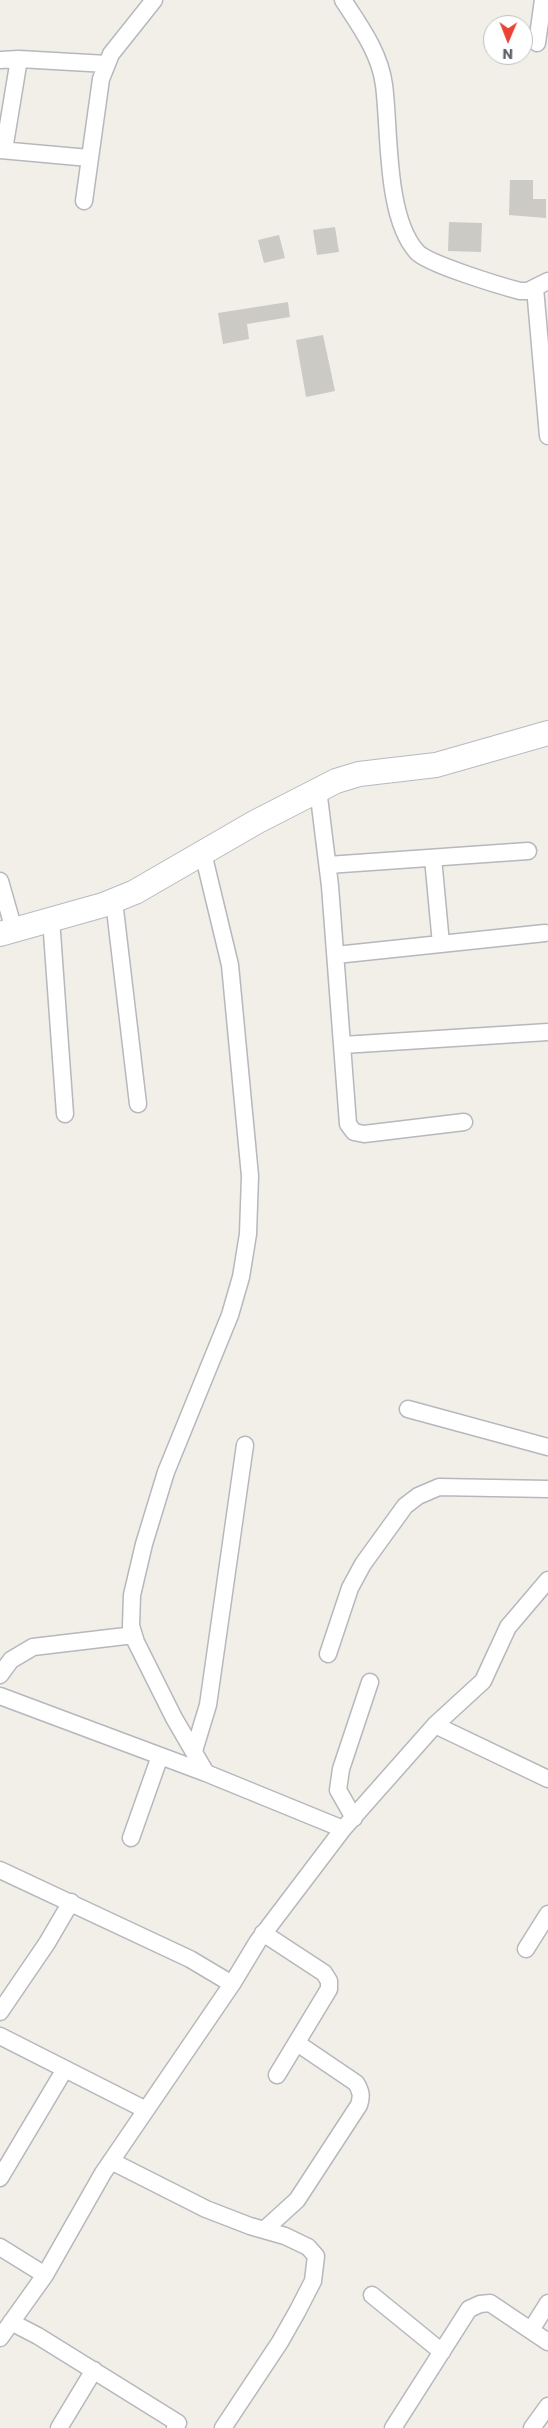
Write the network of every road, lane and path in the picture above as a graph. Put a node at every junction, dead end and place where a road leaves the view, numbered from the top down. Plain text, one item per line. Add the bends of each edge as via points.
1 (154, 0) edge
2 (343, 0) edge
3 (543, 0) edge
4 (537, 43) dead end
5 (19, 59) junction
6 (0, 60) edge
7 (107, 64) junction
8 (2, 150) edge
9 (90, 158) junction
10 (84, 201) dead end
11 (542, 284) edge
12 (543, 334) edge
13 (546, 391) edge
14 (548, 436) edge
15 (548, 733) edge
16 (318, 789) junction
17 (528, 851) dead end
18 (202, 852) junction
19 (433, 858) junction
20 (328, 865) junction
21 (0, 880) edge
22 (114, 901) junction
23 (51, 919) junction
24 (7, 932) edge
25 (545, 933) dead end
26 (441, 944) junction
27 (336, 955) junction
28 (548, 1032) edge
29 (343, 1045) junction
30 (138, 1104) dead end
31 (65, 1114) dead end
32 (464, 1122) dead end
33 (408, 1409) dead end
34 (245, 1445) dead end
35 (548, 1447) edge
36 (548, 1489) edge
37 (548, 1580) edge
38 (134, 1635) junction
39 (328, 1654) dead end
40 (0, 1675) edge
41 (370, 1682) dead end
42 (0, 1696) edge
43 (435, 1726) junction
44 (194, 1751) junction
45 (160, 1756) junction
46 (206, 1773) junction
47 (548, 1779) edge
48 (348, 1824) junction
49 (131, 1838) dead end
50 (0, 1870) edge
51 (71, 1902) junction
52 (548, 1914) edge
53 (264, 1933) junction
54 (526, 1949) dead end
55 (232, 1984) junction
56 (0, 2012) edge
57 (0, 2036) edge
58 (297, 2042) junction
59 (65, 2069) junction
60 (277, 2075) dead end
61 (146, 2110) junction
62 (111, 2161) junction
63 (0, 2178) edge
64 (264, 2230) junction
65 (0, 2247) edge
66 (45, 2275) junction
67 (372, 2295) dead end
68 (548, 2303) edge
69 (11, 2322) junction
70 (531, 2330) junction
71 (0, 2338) edge
72 (548, 2342) edge
73 (442, 2352) junction
74 (94, 2370) junction
75 (548, 2406) edge
76 (180, 2426) edge
77 (60, 2428) edge
78 (223, 2428) edge
79 (393, 2428) edge
80 (532, 2428) edge

1 - 7 street via 111,54
2 - 11 street via 377,58 384,85 396,205 406,234 417,252 432,261 520,291
3 - 4 street
5 - 6 street
5 - 7 street
5 - 8 street
7 - 9 street via 101,79
8 - 9 street
9 - 10 street
11 - 12 street
12 - 13 street
13 - 14 street
15 - 16 street via 436,765 359,774
16 - 18 street
16 - 20 street
17 - 19 street
18 - 22 street via 136,892
18 - 38 street via 230,965 250,1176 248,1234 230,1315 166,1472 144,1544 132,1595 130,1626
19 - 20 street
19 - 26 street
20 - 27 street
21 - 24 street
22 - 23 street
22 - 30 street
23 - 24 street
23 - 31 street
25 - 26 street
26 - 27 street
27 - 29 street
28 - 29 street
29 - 32 street via 348,1124 354,1132 364,1134
33 - 35 street
34 - 44 street via 208,1705
36 - 39 street via 439,1487 418,1496 406,1506 362,1564 350,1588
37 - 43 street via 508,1626 483,1681
38 - 40 street via 33,1647 11,1660
38 - 44 street via 174,1718
41 - 48 street via 340,1769 338,1790
42 - 45 street
43 - 47 street
43 - 48 street
44 - 46 street
45 - 46 street
45 - 49 street
46 - 48 street
48 - 53 street
50 - 51 street
51 - 55 street via 190,1959
51 - 56 street via 48,1943
52 - 54 street
53 - 55 street
53 - 58 street via 324,1973 329,1981 329,1989
55 - 61 street
57 - 59 street
58 - 60 street
58 - 64 street via 356,2083 362,2097 297,2200
59 - 61 street
59 - 63 street
61 - 62 street
62 - 64 street via 206,2209
62 - 66 street
64 - 78 street via 308,2247 316,2256 316,2269 313,2281 280,2342
65 - 66 street
66 - 69 street
67 - 73 street
68 - 70 street
69 - 71 street
69 - 74 street
70 - 72 street
70 - 73 street via 490,2303 480,2304 469,2309
73 - 79 street
74 - 76 street
74 - 77 street
75 - 80 street

